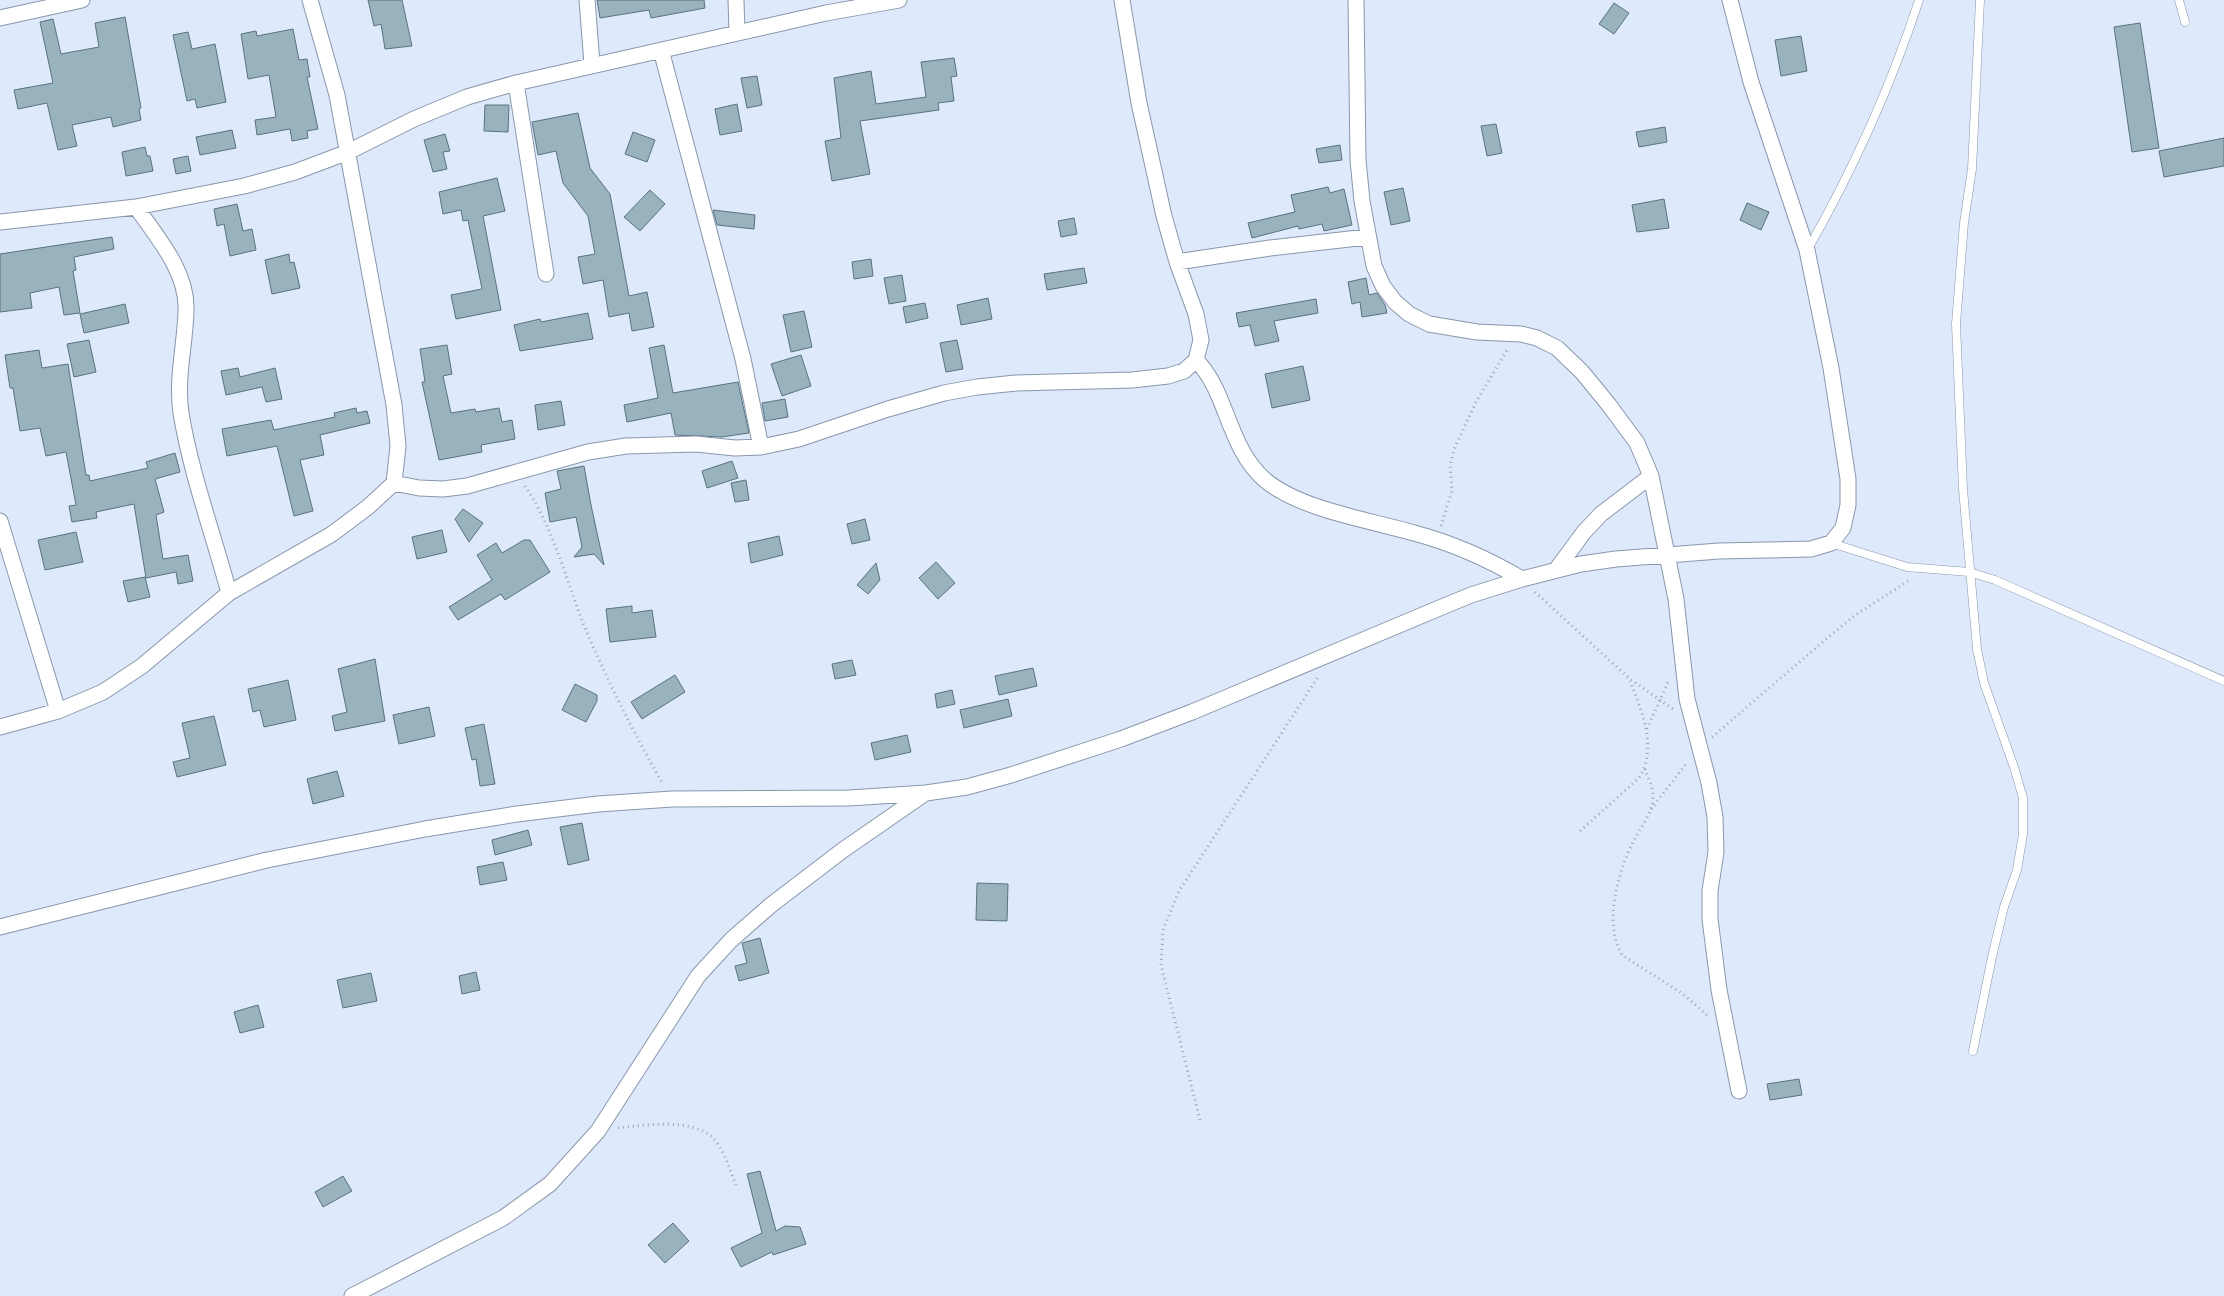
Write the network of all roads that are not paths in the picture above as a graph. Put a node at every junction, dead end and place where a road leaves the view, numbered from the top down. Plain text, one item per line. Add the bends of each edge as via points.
1 (82, 0) edge
2 (310, 0) edge
3 (587, 0) edge
4 (736, 0) edge
5 (899, 0) edge
6 (1122, 0) edge
7 (1356, 0) edge
8 (1730, 0) edge
9 (1919, 0) edge
10 (1980, 0) edge
11 (2179, 0) edge
12 (0, 18) edge
13 (2184, 22) dead end
14 (737, 33) junction
15 (661, 50) junction
16 (592, 64) junction
17 (516, 83) junction
18 (348, 152) junction
19 (136, 207) junction
20 (0, 222) edge
21 (1367, 238) junction
22 (1807, 250) junction
23 (1177, 262) junction
24 (546, 274) dead end
25 (1196, 360) junction
26 (760, 447) junction
27 (1651, 476) junction
28 (394, 483) junction
29 (0, 521) edge
30 (1831, 543) junction
31 (1667, 553) junction
32 (1556, 570) junction
33 (1970, 572) junction
34 (1522, 579) junction
35 (229, 593) junction
36 (2224, 681) edge
37 (58, 711) junction
38 (0, 727) edge
39 (926, 793) junction
40 (0, 927) edge
41 (1973, 1051) dead end
42 (1739, 1090) dead end
43 (352, 1296) edge

1 - 12 street
2 - 18 street via 337,95
3 - 16 street
4 - 14 street
5 - 14 street
6 - 23 street via 1141,112
7 - 21 street via 1358,160
8 - 22 street via 1754,92
9 - 22 lane via 1900,60 1857,157
10 - 33 lane via 1972,169 1956,324
11 - 13 lane
14 - 15 street
15 - 16 street
15 - 26 street via 743,359
16 - 17 street
17 - 18 street via 467,97 414,118
17 - 24 street
18 - 19 street via 295,172 244,186
18 - 28 street via 394,405 398,446
19 - 20 street
19 - 35 street via 171,260 183,286 186,310 178,389 181,414
21 - 23 street
21 - 27 street via 1374,266 1384,286 1409,314 1429,324 1477,332 1520,334 1557,348 1582,372 1637,443
22 - 30 street via 1831,368 1848,479 1848,505 1843,528
23 - 25 street via 1196,314 1201,340
25 - 26 street via 1184,370 1168,376 969,388 888,409 799,439
25 - 34 street via 1210,378 1238,445 1266,481 1305,502 1435,538 1488,560
26 - 28 street via 696,444 626,446 588,452 467,486 443,489
27 - 31 street
27 - 32 street via 1601,514
28 - 35 street via 332,534
29 - 37 street
30 - 31 street via 1811,549
30 - 33 lane via 1907,566
31 - 32 street
31 - 42 street via 1676,599 1687,699 1709,783 1715,826 1710,919 1719,990
32 - 34 street
33 - 36 lane via 2024,592
33 - 41 lane via 1977,649 1984,683 2023,798 2023,834 2017,870 1996,941
34 - 39 street via 1463,599 1121,739 1011,775 967,787
35 - 37 street via 142,666 103,692
37 - 38 street
39 - 40 street via 598,804 425,829 267,860
39 - 43 street via 843,850 731,940 698,976 598,1131 550,1184 503,1218

